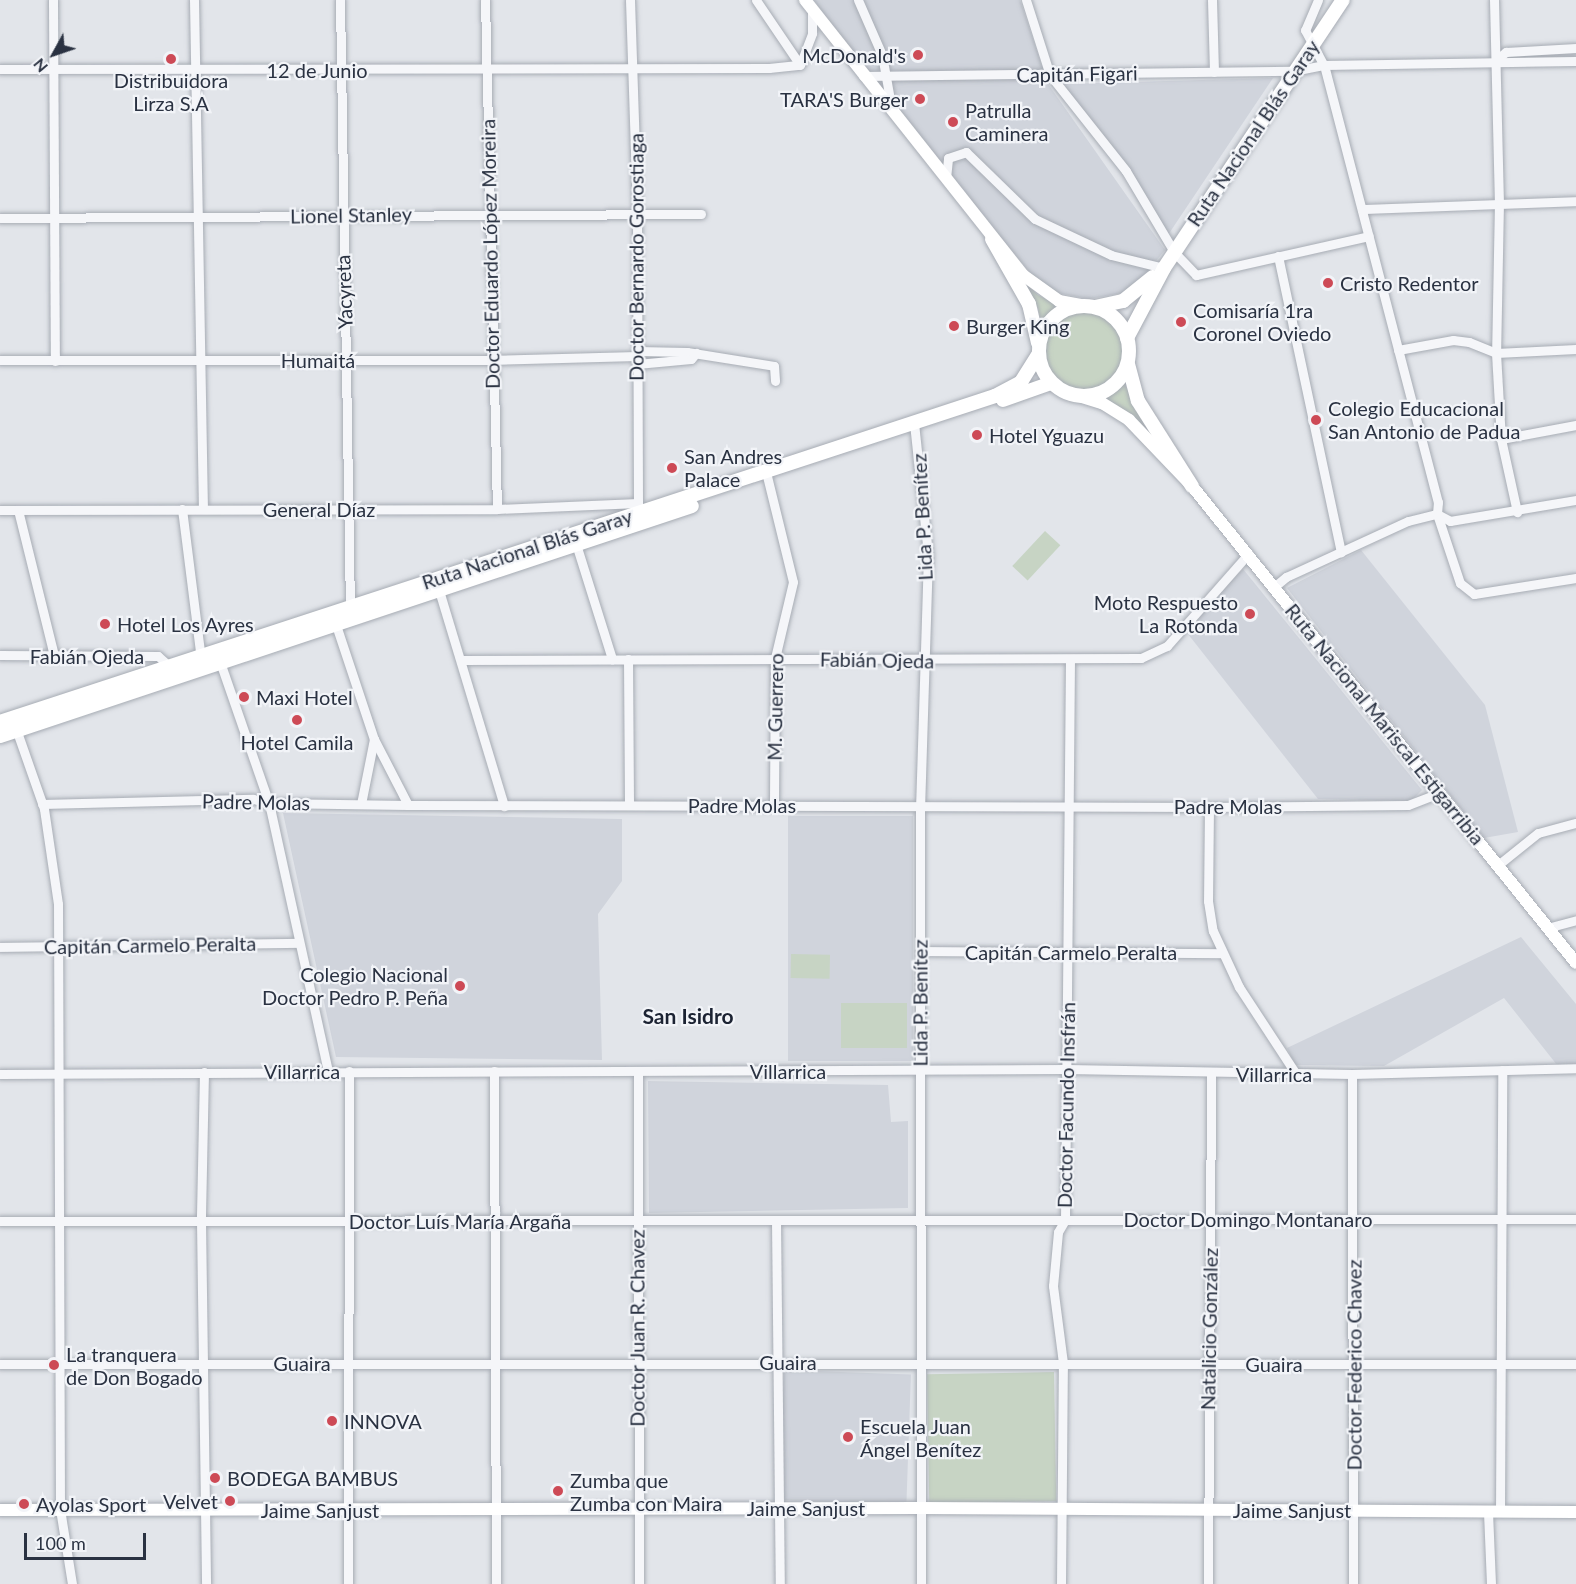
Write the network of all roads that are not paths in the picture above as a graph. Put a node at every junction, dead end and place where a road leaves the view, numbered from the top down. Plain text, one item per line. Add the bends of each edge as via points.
1 (53, 0) edge
2 (194, 0) edge
3 (340, 0) edge
4 (485, 0) edge
5 (630, 0) edge
6 (756, 0) edge
7 (858, 0) edge
8 (1026, 0) edge
9 (1212, 0) edge
10 (1318, 0) edge
11 (1343, 0) edge
12 (1494, 0) edge
13 (808, 5) edge
14 (1314, 41) junction
15 (1576, 48) edge
16 (1496, 60) junction
17 (1576, 61) edge
18 (800, 64) junction
19 (1324, 65) junction
20 (486, 68) junction
21 (0, 69) edge
22 (52, 69) junction
23 (194, 69) junction
24 (633, 69) junction
25 (341, 70) junction
26 (1293, 71) junction
27 (1214, 72) junction
28 (1050, 75) junction
29 (862, 76) junction
30 (883, 77) junction
31 (894, 116) junction
32 (946, 178) junction
33 (1576, 201) edge
34 (1499, 202) junction
35 (1362, 209) junction
36 (637, 213) junction
37 (489, 214) junction
38 (701, 214) dead end
39 (341, 215) junction
40 (197, 216) junction
41 (0, 218) edge
42 (52, 218) junction
43 (1369, 236) junction
44 (992, 239) junction
45 (1174, 252) junction
46 (1278, 256) junction
47 (1164, 268) junction
48 (1091, 306) junction
49 (1127, 338) junction
50 (1576, 349) edge
51 (1039, 350) junction
52 (1398, 350) junction
53 (1496, 353) junction
54 (637, 357) junction
55 (0, 360) edge
56 (198, 360) junction
57 (345, 360) junction
58 (490, 360) junction
59 (55, 361) junction
60 (1128, 362) junction
61 (775, 381) dead end
62 (1051, 383) junction
63 (1082, 397) junction
64 (1576, 425) edge
65 (916, 427) junction
66 (1501, 439) junction
67 (767, 476) junction
68 (1192, 486) junction
69 (1576, 500) edge
70 (182, 508) junction
71 (203, 508) junction
72 (347, 509) junction
73 (497, 509) junction
74 (0, 510) edge
75 (18, 510) junction
76 (1517, 512) junction
77 (640, 513) junction
78 (1437, 514) junction
79 (576, 544) junction
80 (1341, 552) junction
81 (1248, 555) junction
82 (1576, 578) edge
83 (437, 584) junction
84 (1274, 586) junction
85 (350, 613) junction
86 (333, 618) junction
87 (0, 655) edge
88 (54, 655) junction
89 (219, 657) junction
90 (775, 658) junction
91 (612, 659) junction
92 (628, 659) junction
93 (1070, 659) junction
94 (461, 660) junction
95 (202, 662) junction
96 (922, 662) junction
97 (169, 666) junction
98 (10, 724) edge
99 (0, 736) edge
100 (374, 739) junction
101 (1439, 793) junction
102 (269, 803) junction
103 (42, 804) junction
104 (361, 804) junction
105 (774, 804) junction
106 (408, 805) junction
107 (629, 805) junction
108 (504, 806) junction
109 (1070, 806) junction
110 (920, 807) junction
111 (1209, 807) junction
112 (1576, 823) edge
113 (1498, 865) junction
114 (1576, 920) edge
115 (1547, 927) junction
116 (299, 943) junction
117 (0, 947) edge
118 (57, 947) junction
119 (920, 951) junction
120 (1068, 952) junction
121 (1222, 953) junction
122 (1576, 963) edge
123 (1576, 1068) edge
124 (1067, 1069) junction
125 (920, 1070) junction
126 (1502, 1070) junction
127 (328, 1071) junction
128 (349, 1071) junction
129 (494, 1071) junction
130 (204, 1072) junction
131 (638, 1072) junction
132 (0, 1074) edge
133 (58, 1074) junction
134 (1211, 1074) junction
135 (1296, 1074) junction
136 (1352, 1074) junction
137 (1210, 1219) junction
138 (1353, 1219) junction
139 (1503, 1219) junction
140 (1576, 1219) edge
141 (637, 1220) junction
142 (777, 1220) junction
143 (920, 1220) junction
144 (1065, 1220) junction
145 (0, 1221) edge
146 (59, 1221) junction
147 (201, 1221) junction
148 (350, 1221) junction
149 (494, 1221) junction
150 (494, 1362) junction
151 (636, 1362) junction
152 (777, 1362) junction
153 (918, 1362) junction
154 (60, 1363) junction
155 (205, 1363) junction
156 (349, 1363) junction
157 (1063, 1363) junction
158 (0, 1364) edge
159 (1207, 1364) junction
160 (1354, 1364) junction
161 (1500, 1364) junction
162 (1576, 1364) edge
163 (780, 1508) junction
164 (919, 1508) junction
165 (60, 1509) junction
166 (205, 1509) junction
167 (638, 1509) junction
168 (1062, 1509) junction
169 (0, 1510) edge
170 (348, 1510) junction
171 (495, 1510) junction
172 (1208, 1510) junction
173 (1354, 1510) junction
174 (1494, 1512) junction
175 (1576, 1512) edge
176 (72, 1584) edge
177 (206, 1584) edge
178 (348, 1584) edge
179 (496, 1584) edge
180 (639, 1584) edge
181 (780, 1584) edge
182 (921, 1584) edge
183 (1061, 1584) edge
184 (1208, 1584) edge
185 (1353, 1584) edge
186 (1491, 1584) edge

1 - 22 street
2 - 23 street
3 - 25 street, Yacyreta
4 - 20 street, Doctor Eduardo López Moreira
5 - 24 street, Doctor Bernardo Gorostiaga
6 - 18 street
7 - 30 street via 882,55
8 - 28 street
9 - 27 street
10 - 14 street via 1305,30
11 - 14 highway, Ruta Nacional Blás Garay
12 - 16 street
13 - 18 street via 812,33
13 - 29 main road
14 - 19 street
14 - 26 highway, Ruta Nacional Blás Garay
15 - 16 street via 1506,52
16 - 17 street via 1509,64
16 - 19 street, Capitán Figari
16 - 34 street
18 - 24 street, 12 de Junio
19 - 26 street, Capitán Figari
19 - 35 street
20 - 24 street, 12 de Junio
20 - 25 street, 12 de Junio
20 - 37 street, Doctor Eduardo López Moreira
21 - 22 street, 12 de Junio
22 - 23 street, 12 de Junio
22 - 42 street
23 - 25 street, 12 de Junio
23 - 40 street
24 - 36 street, Doctor Bernardo Gorostiaga
25 - 39 street, Yacyreta
26 - 27 street, Capitán Figari
26 - 45 highway, Ruta Nacional Blás Garay
27 - 28 street, Capitán Figari
28 - 30 street, Capitán Figari
28 - 45 street via 1126,171
29 - 30 street, Capitán Figari
29 - 31 main road
30 - 31 street
31 - 32 main road
32 - 44 main road
32 - 47 street via 948,158 966,152 1035,219 1111,255
33 - 34 street
34 - 35 street
34 - 53 street
35 - 43 street
36 - 37 street, Lionel Stanley
36 - 38 street, Lionel Stanley
36 - 54 street, Doctor Bernardo Gorostiaga
37 - 39 street, Lionel Stanley
37 - 58 street, Doctor Eduardo López Moreira
39 - 40 street, Lionel Stanley
39 - 57 street, Yacyreta
40 - 42 street, Lionel Stanley
40 - 56 street
41 - 42 street, Lionel Stanley
42 - 59 street
43 - 46 street
43 - 52 street
44 - 48 main road via 1040,291 1059,301
44 - 51 highway via 1029,304
45 - 46 street via 1196,275
45 - 47 highway, Ruta Nacional Blás Garay
46 - 80 street
47 - 48 highway, Ruta Nacional Blás Garay via 1123,301
47 - 49 highway, Ruta Nacional Blás Garay
48 - 49 highway via 1112,316
48 - 51 highway via 1067,309 1050,320
49 - 60 highway
50 - 53 street
51 - 62 highway
51 - 65 highway, Ruta Nacional Blás Garay via 1028,374 1004,393
52 - 53 street via 1461,340
52 - 78 street via 1438,502
53 - 66 street
54 - 58 street, Humaitá
54 - 61 street, Humaitá via 696,353 774,366
54 - 77 street, Doctor Bernardo Gorostiaga
55 - 59 street, Humaitá
56 - 57 street, Humaitá
56 - 59 street, Humaitá
56 - 71 street
57 - 58 street, Humaitá
57 - 72 street, Yacyreta
58 - 73 street, Doctor Eduardo López Moreira
60 - 63 highway via 1111,388
60 - 68 highway via 1138,401
62 - 63 highway
62 - 65 highway, Ruta Nacional Blás Garay
63 - 68 main road, Ruta Nacional Mariscal Estigarribia via 1102,403 1129,420
64 - 66 street
65 - 67 highway, Ruta Nacional Blás Garay
65 - 96 street, Lida P. Benítez via 928,555
66 - 76 street
67 - 77 highway, Ruta Nacional Blás Garay
67 - 90 street, M. Guerrero via 793,582
68 - 81 main road, Ruta Nacional Mariscal Estigarribia
69 - 76 street
70 - 71 street, General Díaz
70 - 75 street, General Díaz
70 - 95 street
71 - 72 street, General Díaz
72 - 73 street, General Díaz
72 - 85 street, Yacyreta
73 - 77 street, General Díaz
74 - 75 street, General Díaz
75 - 88 street
76 - 78 street via 1450,521
77 - 79 highway, Ruta Nacional Blás Garay
77 - 83 highway, Ruta Nacional Blás Garay
78 - 80 street via 1408,521
78 - 82 street via 1460,583 1474,594
79 - 83 highway, Ruta Nacional Blás Garay
79 - 91 street
80 - 84 street
81 - 84 main road, Ruta Nacional Mariscal Estigarribia
81 - 93 street, Fabián Ojeda via 1167,646 1152,655
83 - 85 highway, Ruta Nacional Blás Garay
83 - 94 street
84 - 101 main road, Ruta Nacional Mariscal Estigarribia
85 - 86 highway, Ruta Nacional Blás Garay
86 - 89 highway, Ruta Nacional Blás Garay
86 - 100 street
87 - 88 street, Fabián Ojeda
88 - 97 street, Fabián Ojeda via 158,656
89 - 95 highway, Ruta Nacional Blás Garay
89 - 102 street
90 - 92 street, Fabián Ojeda
90 - 96 street, Fabián Ojeda
90 - 105 street, M. Guerrero
91 - 92 street, Fabián Ojeda
91 - 94 street, Fabián Ojeda
92 - 107 street
93 - 96 street, Fabián Ojeda
93 - 109 street, Doctor Facundo Insfrán
94 - 108 street
95 - 97 highway, Ruta Nacional Blás Garay
95 - 98 highway, Ruta Nacional Blás Garay
96 - 110 street, Lida P. Benítez
97 - 98 highway, Ruta Nacional Blás Garay
98 - 99 highway, Ruta Nacional Blás Garay
98 - 103 street
100 - 104 street
100 - 106 street
101 - 111 street, Padre Molas via 1408,805
101 - 113 main road, Ruta Nacional Mariscal Estigarribia
102 - 103 street, Padre Molas via 253,799
102 - 104 street, Padre Molas
102 - 116 street
103 - 118 street via 54,861
104 - 106 street, Padre Molas
105 - 107 street, Padre Molas
105 - 110 street, Padre Molas
106 - 108 street, Padre Molas
107 - 108 street, Padre Molas
109 - 110 street, Padre Molas
109 - 111 street, Padre Molas
109 - 120 street, Doctor Facundo Insfrán
110 - 119 street, Lida P. Benítez
111 - 121 street via 1208,901
112 - 113 street via 1538,833
113 - 115 main road, Ruta Nacional Mariscal Estigarribia
114 - 115 street
115 - 122 main road, Ruta Nacional Mariscal Estigarribia
116 - 118 street, Capitán Carmelo Peralta
116 - 127 street
117 - 118 street, Capitán Carmelo Peralta
118 - 133 street
119 - 120 street, Capitán Carmelo Peralta
119 - 125 street, Lida P. Benítez
120 - 121 street, Capitán Carmelo Peralta
120 - 124 street, Doctor Facundo Insfrán
121 - 135 street via 1239,987
123 - 126 street, Villarrica
124 - 125 street, Villarrica
124 - 134 street, Villarrica
124 - 144 street, Doctor Facundo Insfrán
125 - 131 street, Villarrica
125 - 143 street, Lida P. Benítez
126 - 136 street, Villarrica
126 - 139 street
127 - 128 street, Villarrica
127 - 130 street, Villarrica
128 - 129 street, Villarrica
128 - 148 street
129 - 131 street, Villarrica
129 - 149 street
130 - 133 street, Villarrica
130 - 147 street
131 - 141 street, Doctor Juan R. Chavez
132 - 133 street, Villarrica
133 - 146 street
134 - 135 street, Villarrica
134 - 137 street, Natalicio González
135 - 136 street, Villarrica
136 - 138 street, Doctor Federico Chavez
137 - 138 street, Doctor Domingo Montanaro
137 - 144 street, Doctor Domingo Montanaro
137 - 159 street, Natalicio González
138 - 139 street, Doctor Domingo Montanaro
138 - 160 street, Doctor Federico Chavez
139 - 140 street, Doctor Domingo Montanaro
139 - 161 street
141 - 142 street, Doctor Luís María Argaña
141 - 149 street, Doctor Luís María Argaña
141 - 151 street, Doctor Juan R. Chavez
142 - 143 street, Doctor Luís María Argaña
142 - 152 street
143 - 144 street, Doctor Domingo Montanaro
143 - 153 street, Lida P. Benítez
144 - 157 street, Doctor Facundo Insfrán via 1058,1232 1053,1286
145 - 146 street, Doctor Luís María Argaña
146 - 147 street, Doctor Luís María Argaña
146 - 154 street
147 - 148 street, Doctor Luís María Argaña
147 - 155 street
148 - 149 street, Doctor Luís María Argaña
148 - 156 street
149 - 150 street
150 - 151 street, Guaira
150 - 156 street, Guaira
150 - 171 street
151 - 152 street, Guaira
151 - 167 street, Doctor Juan R. Chavez
152 - 153 street, Guaira
152 - 163 street
153 - 157 street, Guaira
153 - 164 street, Lida P. Benítez
154 - 155 street, Guaira
154 - 158 street, Guaira
154 - 165 street
155 - 156 street, Guaira
155 - 166 street
156 - 170 street
157 - 159 street, Guaira
157 - 168 street, Doctor Facundo Insfrán
159 - 160 street, Guaira
159 - 172 street, Natalicio González
160 - 161 street, Guaira
160 - 173 street, Doctor Federico Chavez
161 - 162 street, Guaira
161 - 174 street
163 - 164 main road, Jaime Sanjust
163 - 167 main road, Jaime Sanjust
163 - 181 street
164 - 168 main road, Jaime Sanjust
164 - 182 street, Lida P. Benítez
165 - 166 main road, Jaime Sanjust
165 - 169 main road, Jaime Sanjust
165 - 176 street
166 - 170 main road, Jaime Sanjust
166 - 177 street
167 - 171 main road, Jaime Sanjust
167 - 180 street, Doctor Juan R. Chavez
168 - 172 main road, Jaime Sanjust
168 - 183 street, Doctor Facundo Insfrán
170 - 171 main road, Jaime Sanjust
170 - 178 street
171 - 179 street
172 - 173 main road, Jaime Sanjust
172 - 184 street, Natalicio González
173 - 174 main road, Jaime Sanjust
173 - 185 street, Doctor Federico Chavez
174 - 175 main road, Jaime Sanjust
174 - 186 street

